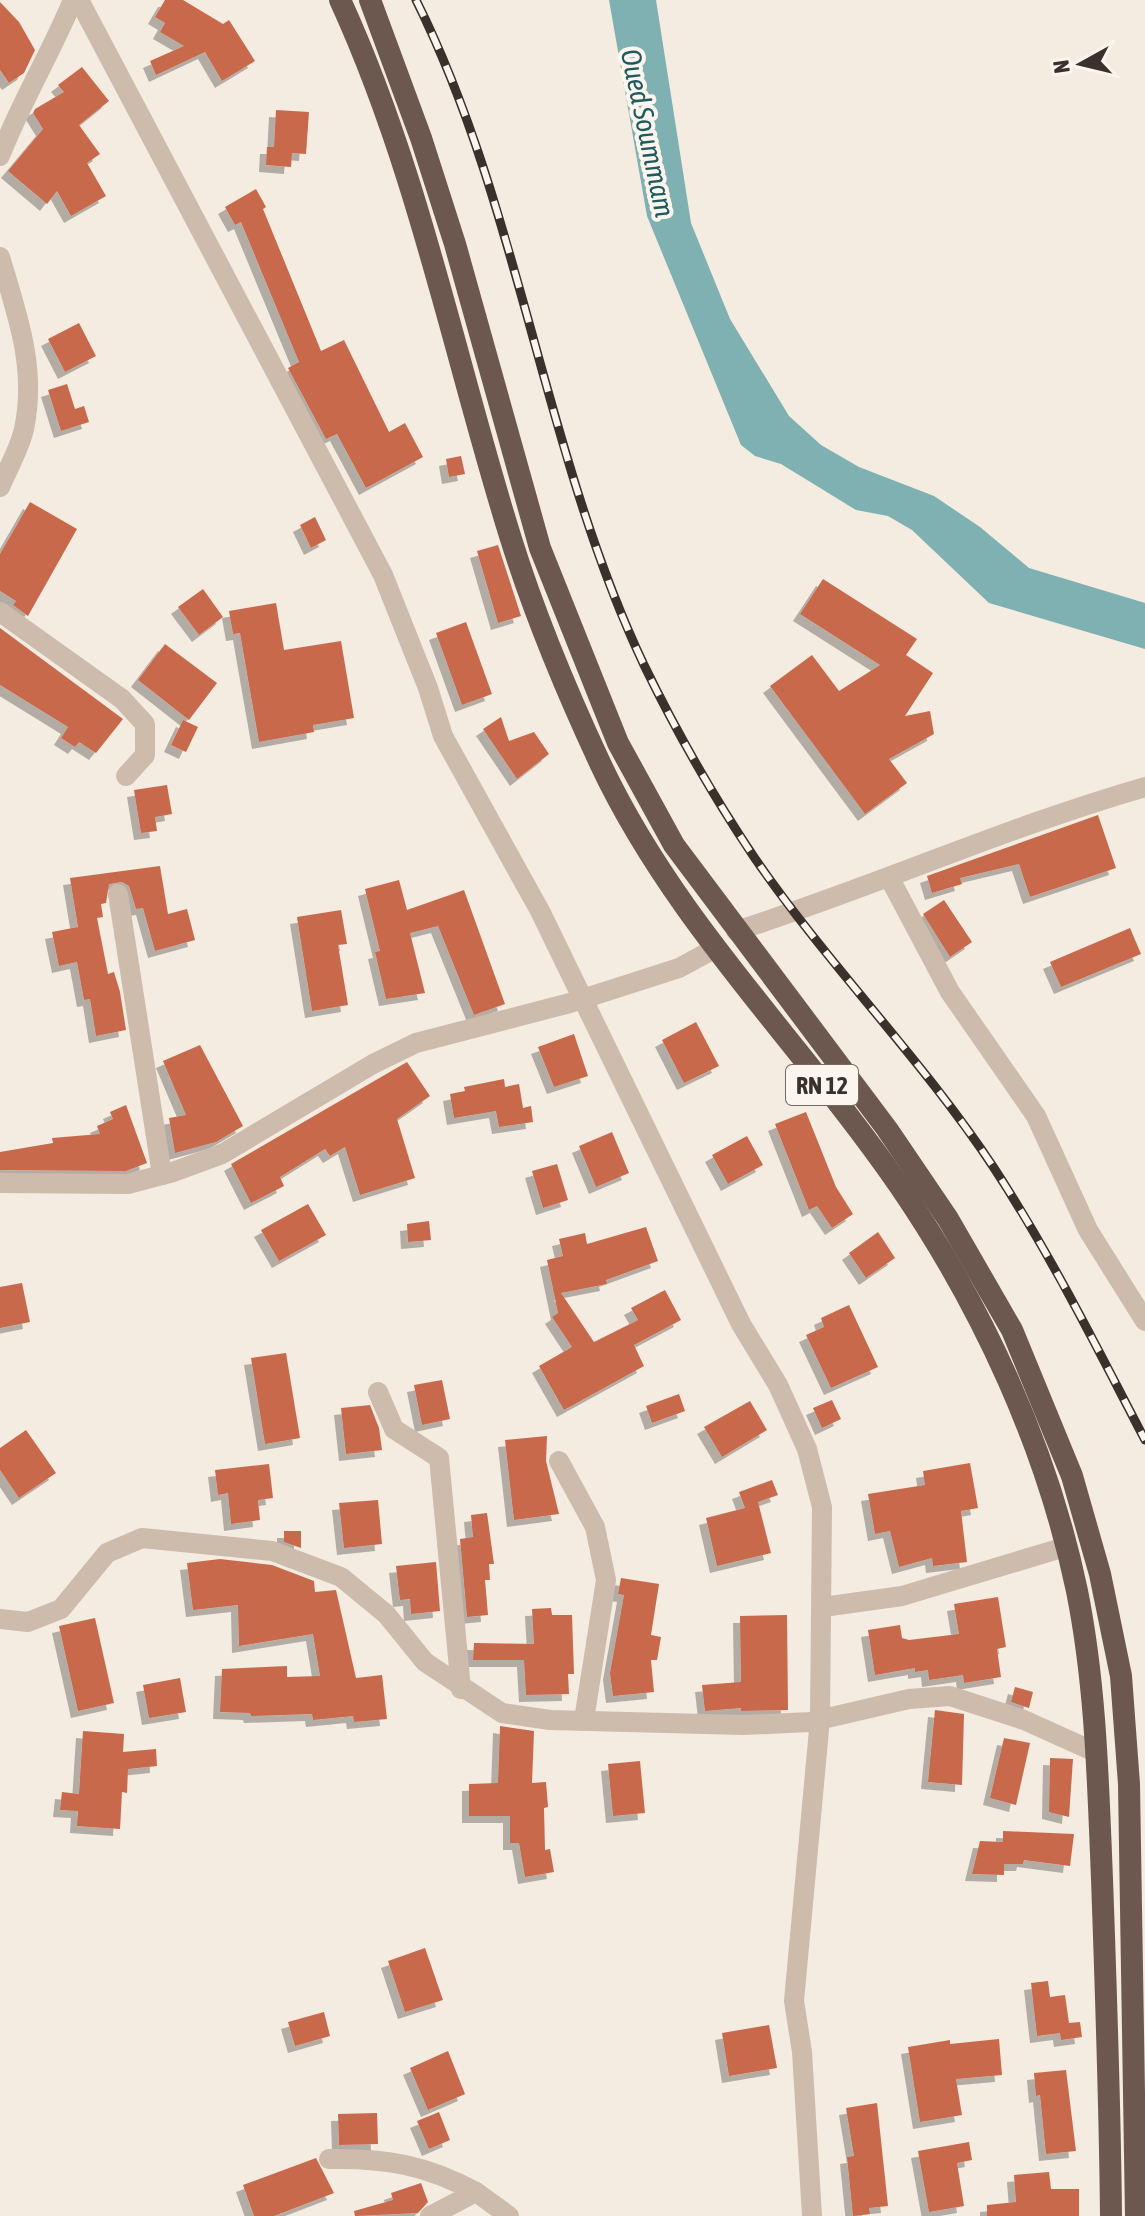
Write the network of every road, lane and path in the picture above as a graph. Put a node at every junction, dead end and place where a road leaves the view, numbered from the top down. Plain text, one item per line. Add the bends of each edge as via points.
1 (76, 0) edge
2 (340, 0) edge
3 (370, 0) edge
4 (0, 156) edge
5 (0, 257) edge
6 (0, 487) edge
7 (0, 612) edge
8 (126, 776) dead end
9 (1145, 787) edge
10 (890, 879) junction
11 (118, 894) dead end
12 (736, 931) junction
13 (716, 948) junction
14 (582, 999) junction
15 (162, 1175) junction
16 (0, 1183) edge
17 (1145, 1321) edge
18 (378, 1392) dead end
19 (559, 1461) dead end
20 (1065, 1547) junction
21 (823, 1607) junction
22 (0, 1619) edge
23 (461, 1689) junction
24 (820, 1719) junction
25 (584, 1720) junction
26 (1097, 1753) junction
27 (1138, 1904) edge
28 (329, 2159) dead end
29 (476, 2192) junction
30 (430, 2216) edge
31 (509, 2216) edge
32 (812, 2216) edge
33 (1111, 2216) edge
34 (1136, 2216) edge

1 - 4 street
1 - 14 street via 383,575 443,736
2 - 13 highway, RN 12 via 422,226 542,630 603,770 669,885
3 - 12 highway, RN 12 via 431,168 540,548 570,627 632,769 674,845
5 - 6 street via 24,336 29,374 24,430
7 - 8 street via 122,699 145,724 145,755
9 - 10 street via 1057,813
10 - 12 street
10 - 17 street via 950,992 1036,1116 1088,1230
11 - 15 street
12 - 27 highway, RN 12 via 880,1119 948,1219 1012,1330 1046,1407 1100,1574 1121,1676
13 - 14 street via 679,968
13 - 20 highway, RN 12 via 899,1186 952,1271 1015,1394 1049,1485
14 - 15 street via 416,1043 222,1154
14 - 21 street via 807,1449 822,1507
15 - 16 street via 128,1184
18 - 23 street via 394,1429 439,1458
19 - 25 street via 595,1527 606,1580
20 - 21 street via 902,1596
20 - 26 highway, RN 12 via 1089,1657
21 - 24 street
22 - 23 street via 28,1622 61,1609 107,1553 142,1538 272,1551 341,1577 386,1614 425,1662
23 - 25 street via 502,1713
24 - 25 street via 744,1725
24 - 26 street via 909,1699 950,1696 1024,1720
24 - 32 street via 794,2001
26 - 33 highway, RN 12
27 - 34 highway, RN 12
28 - 29 street via 396,2162 439,2172
29 - 30 street
29 - 31 street

